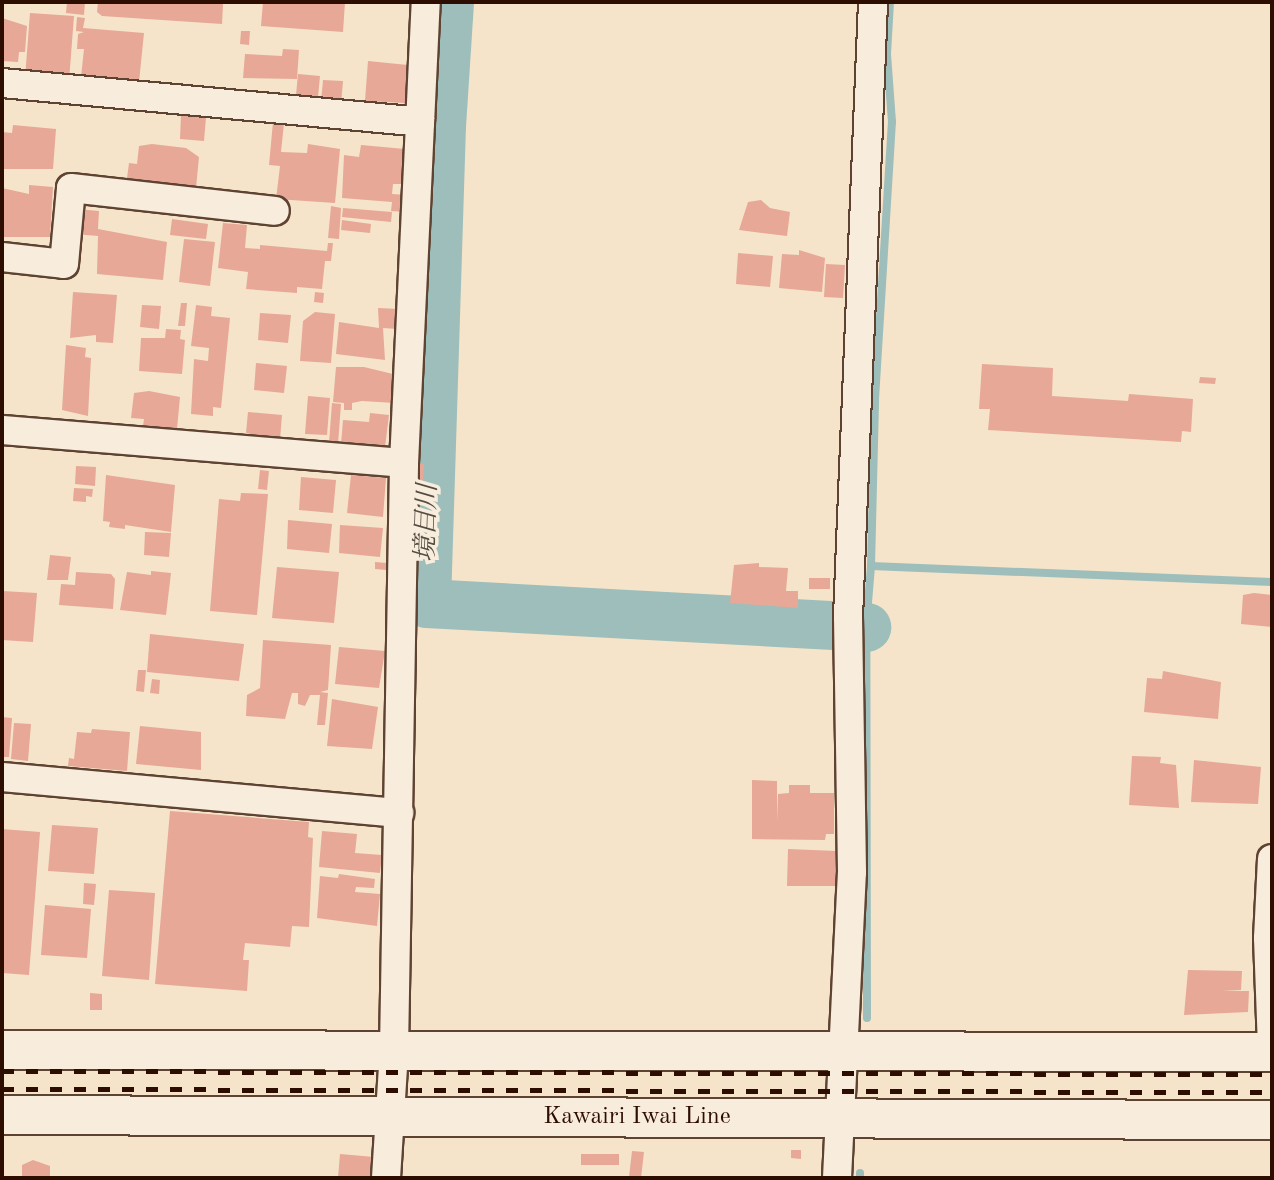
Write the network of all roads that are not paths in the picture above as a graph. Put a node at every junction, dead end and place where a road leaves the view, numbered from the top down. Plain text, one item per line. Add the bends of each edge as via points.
1 (426, 2) edge
2 (873, 2) edge
3 (2, 83) edge
4 (420, 122) junction
5 (275, 211) dead end
6 (2, 257) edge
7 (2, 430) edge
8 (404, 463) junction
9 (2, 777) edge
10 (399, 813) junction
11 (1272, 859) edge
12 (2, 1050) edge
13 (394, 1050) junction
14 (1272, 1050) edge
15 (844, 1051) junction
16 (2, 1115) edge
17 (840, 1117) junction
18 (390, 1119) junction
19 (1272, 1120) edge
20 (386, 1178) edge
21 (837, 1178) edge

1 - 4 street
2 - 15 street via 848,627 852,873
3 - 4 street
4 - 8 street
5 - 6 street via 71,188 64,264
7 - 8 street
8 - 10 street
9 - 10 street
10 - 13 street
11 - 14 street via 1268,938
12 - 13 main road
13 - 15 main road
13 - 18 street
14 - 15 main road
15 - 17 street
16 - 18 main road, Kawairi Iwai Line
17 - 18 main road, Kawairi Iwai Line
17 - 19 main road, Kawairi Iwai Line
17 - 21 street
18 - 20 street

